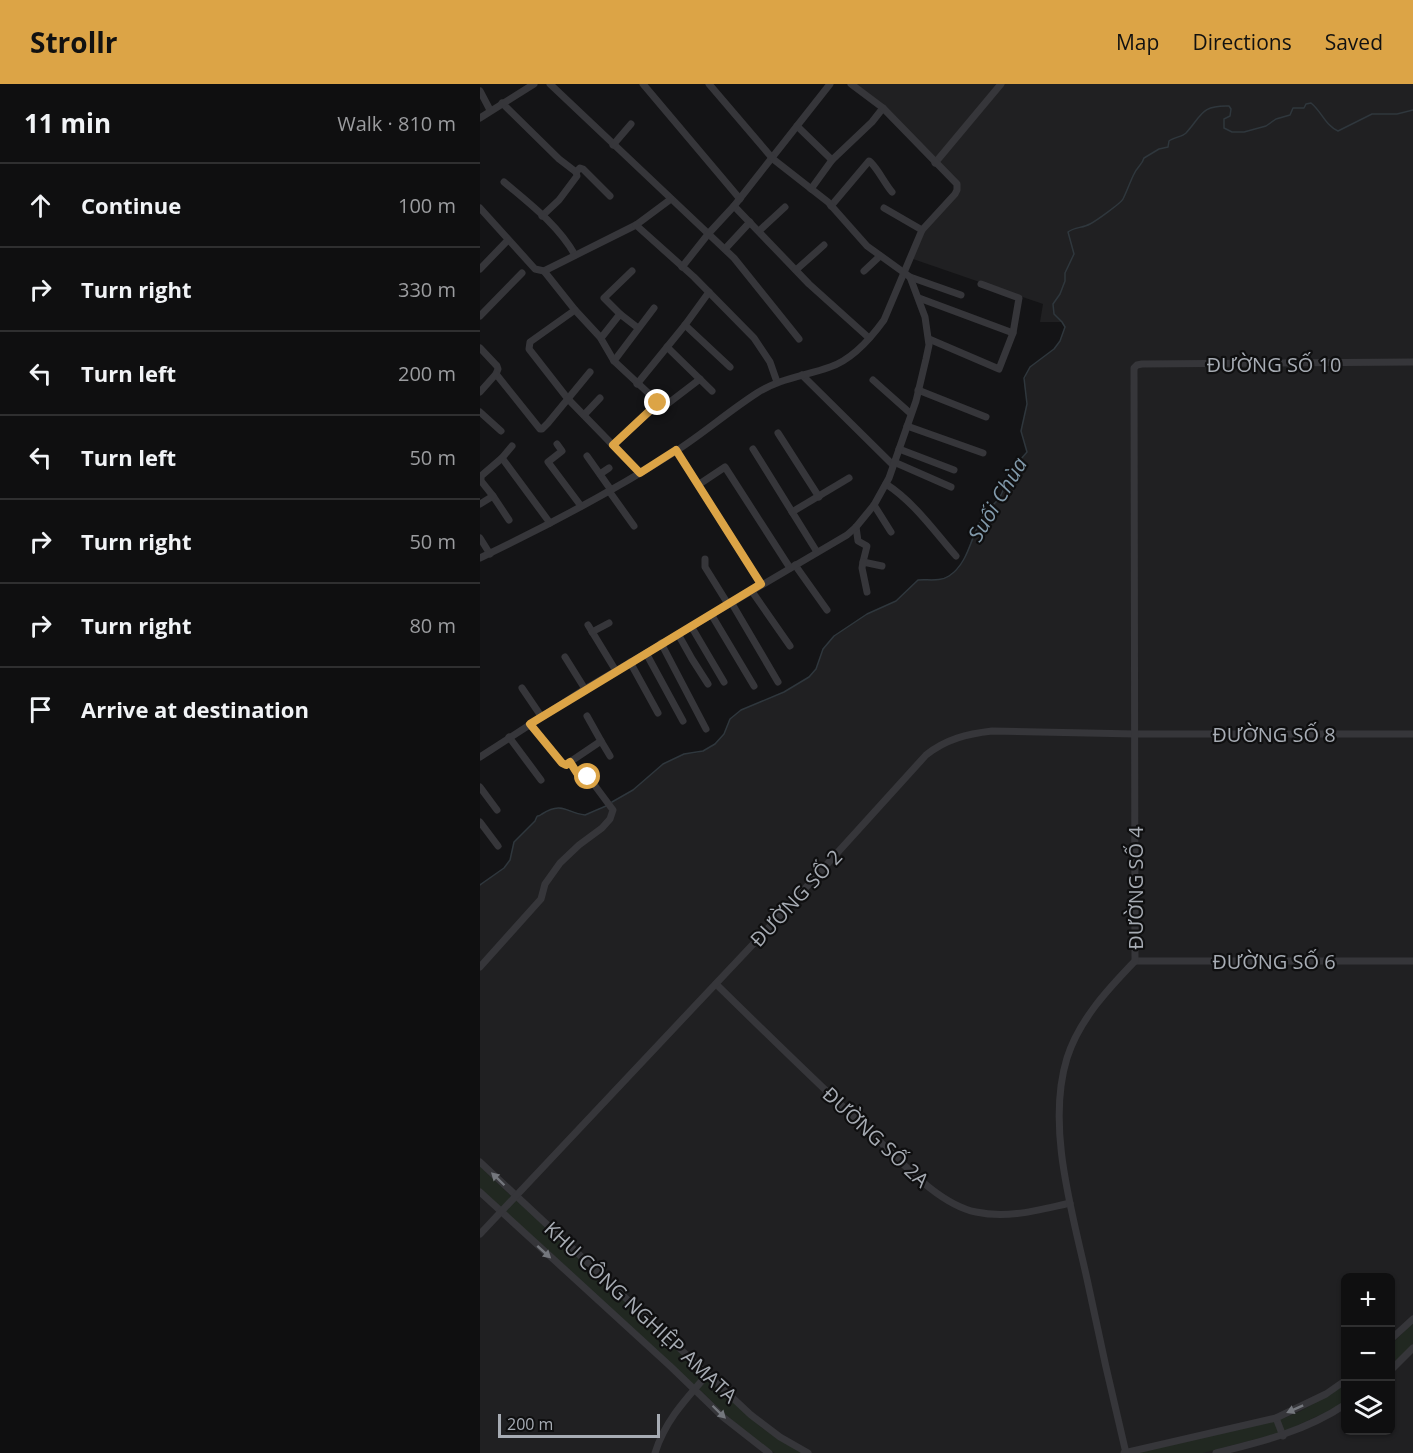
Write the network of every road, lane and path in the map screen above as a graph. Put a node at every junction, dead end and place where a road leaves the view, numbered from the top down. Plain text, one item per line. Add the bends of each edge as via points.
1 (485, 84) edge
2 (534, 84) edge
3 (550, 84) edge
4 (643, 84) edge
5 (709, 84) edge
6 (830, 84) edge
7 (851, 84) edge
8 (1001, 84) edge
9 (480, 89) edge
10 (502, 103) junction
11 (883, 108) junction
12 (490, 110) junction
13 (480, 118) edge
14 (631, 124) dead end
15 (797, 126) junction
16 (613, 145) junction
17 (773, 159) junction
18 (832, 160) junction
19 (936, 163) junction
20 (576, 172) junction
21 (504, 182) dead end
22 (811, 189) junction
23 (892, 192) dead end
24 (610, 196) dead end
25 (671, 199) junction
26 (740, 199) junction
27 (735, 206) junction
28 (831, 206) junction
29 (785, 207) dead end
30 (480, 208) edge
31 (884, 208) dead end
32 (542, 216) junction
33 (750, 222) junction
34 (636, 225) junction
35 (922, 230) junction
36 (759, 231) junction
37 (709, 233) junction
38 (508, 240) junction
39 (824, 245) dead end
40 (725, 249) junction
41 (575, 255) junction
42 (880, 256) junction
43 (682, 267) junction
44 (480, 268) edge
45 (795, 270) junction
46 (544, 271) junction
47 (632, 271) dead end
48 (864, 271) dead end
49 (522, 273) dead end
50 (908, 274) junction
51 (981, 284) dead end
52 (709, 292) junction
53 (961, 295) dead end
54 (919, 298) junction
55 (654, 308) dead end
56 (575, 310) junction
57 (620, 314) junction
58 (480, 316) edge
59 (685, 325) junction
60 (638, 328) junction
61 (1013, 333) junction
62 (601, 338) junction
63 (869, 338) junction
64 (799, 339) dead end
65 (928, 339) junction
66 (667, 347) junction
67 (480, 348) edge
68 (614, 361) junction
69 (1413, 362) edge
70 (1135, 366) joint
71 (730, 367) dead end
72 (590, 372) dead end
73 (496, 374) junction
74 (802, 375) junction
75 (700, 379) junction
76 (873, 381) dead end
77 (777, 382) junction
78 (637, 384) junction
79 (918, 390) junction
80 (712, 391) dead end
81 (480, 393) edge
82 (600, 398) dead end
83 (568, 399) junction
84 (658, 403) junction
85 (480, 412) edge
86 (910, 413) junction
87 (584, 415) junction
88 (986, 417) dead end
89 (907, 426) junction
90 (501, 431) dead end
91 (778, 433) dead end
92 (558, 444) dead end
93 (613, 445) junction
94 (512, 446) dead end
95 (753, 449) dead end
96 (899, 449) junction
97 (676, 450) junction
98 (983, 453) dead end
99 (587, 456) dead end
100 (502, 458) junction
101 (894, 463) junction
102 (609, 468) dead end
103 (954, 470) dead end
104 (640, 473) junction
105 (600, 474) junction
106 (849, 478) dead end
107 (886, 484) junction
108 (698, 485) junction
109 (951, 487) dead end
110 (610, 490) junction
111 (493, 496) junction
112 (819, 498) junction
113 (480, 504) edge
114 (874, 505) junction
115 (581, 506) junction
116 (792, 512) junction
117 (509, 520) dead end
118 (550, 524) junction
119 (634, 526) dead end
120 (856, 527) junction
121 (891, 532) dead end
122 (480, 538) edge
123 (817, 552) junction
124 (490, 554) junction
125 (956, 556) dead end
126 (480, 558) edge
127 (705, 559) dead end
128 (863, 562) junction
129 (793, 566) junction
130 (882, 566) dead end
131 (761, 584) junction
132 (751, 590) junction
133 (867, 592) dead end
134 (730, 603) junction
135 (827, 610) dead end
136 (711, 614) junction
137 (609, 623) dead end
138 (588, 625) dead end
139 (691, 626) junction
140 (592, 632) junction
141 (678, 634) junction
142 (661, 643) junction
143 (790, 646) dead end
144 (646, 652) junction
145 (565, 657) dead end
146 (630, 662) junction
147 (616, 671) junction
148 (724, 681) dead end
149 (778, 682) dead end
150 (708, 684) dead end
151 (754, 686) dead end
152 (522, 688) dead end
153 (585, 689) junction
154 (658, 713) dead end
155 (542, 716) junction
156 (587, 716) dead end
157 (683, 720) dead end
158 (530, 724) junction
159 (706, 729) dead end
160 (1136, 734) junction
161 (1413, 734) edge
162 (509, 737) junction
163 (601, 741) junction
164 (610, 756) dead end
165 (480, 757) edge
166 (570, 762) junction
167 (541, 780) dead end
168 (480, 787) edge
169 (497, 810) dead end
170 (480, 822) edge
171 (498, 846) dead end
172 (1134, 961) junction
173 (1413, 961) edge
174 (480, 967) edge
175 (716, 984) junction
176 (480, 1162) edge
177 (480, 1192) edge
178 (515, 1196) junction
179 (1070, 1203) junction
180 (501, 1212) junction
181 (480, 1234) edge
182 (1413, 1318) edge
183 (1395, 1335) edge
184 (1413, 1348) edge
185 (1395, 1366) edge
186 (707, 1375) junction
187 (1345, 1381) edge
188 (695, 1389) junction
189 (1341, 1407) edge
190 (1276, 1418) junction
191 (1283, 1436) junction
192 (655, 1453) edge
193 (770, 1453) edge
194 (808, 1453) edge
195 (1125, 1453) edge
196 (1216, 1453) edge

1 - 9 street
2 - 10 street
3 - 16 street
4 - 26 street
5 - 17 street
6 - 15 street
7 - 11 street
8 - 19 street
9 - 12 street
10 - 12 street
10 - 20 street
11 - 18 street
11 - 19 street
12 - 13 street
14 - 16 street
15 - 17 street
15 - 18 street
16 - 25 street
17 - 22 street
17 - 26 street
18 - 22 street
19 - 35 street via 957,184 957,190
20 - 24 street via 583,169
20 - 32 street via 577,177
21 - 32 street
22 - 28 street
23 - 28 street via 868,161
25 - 34 street
25 - 37 street
26 - 27 street
27 - 33 street
27 - 37 street
28 - 42 street
29 - 36 street
30 - 38 street
31 - 35 street
32 - 41 street
33 - 36 street
33 - 40 street
34 - 41 street
34 - 43 street
35 - 50 street
36 - 45 street
37 - 40 street
37 - 43 street
38 - 44 street
38 - 46 street via 536,269
39 - 45 street
40 - 64 street
41 - 46 street
42 - 48 street
42 - 50 street
43 - 52 street
45 - 63 street
46 - 56 street
47 - 57 street via 604,298
49 - 58 street
50 - 53 street
50 - 54 street
50 - 63 street via 884,320
51 - 61 street via 1019,298
52 - 59 street
52 - 77 street via 763,349
54 - 61 street
54 - 65 street
55 - 60 street
56 - 62 street
56 - 83 street via 528,345
57 - 60 street
57 - 62 street
59 - 66 street
59 - 71 street
60 - 68 street
61 - 65 street via 999,369
62 - 68 street
63 - 74 street via 832,367
65 - 79 street via 930,345
66 - 75 street
66 - 78 street
67 - 73 street via 498,369
68 - 78 street
69 - 70 street, ĐƯỜNG SỐ 10
70 - 160 street, ĐƯỜNG SỐ 4
72 - 83 street
73 - 81 street
73 - 83 street via 540,429
74 - 77 street
74 - 101 street
75 - 80 street
75 - 84 street via 666,405
76 - 86 street
77 - 97 street
78 - 84 street
79 - 86 street
79 - 88 street
82 - 87 street
83 - 87 street
84 - 93 street
85 - 90 street
86 - 89 street
87 - 93 street
89 - 96 street
89 - 98 street
91 - 112 street
92 - 115 street via 562,451 548,462
93 - 104 street
94 - 100 street
95 - 116 street
96 - 101 street
96 - 103 street
97 - 104 street
97 - 108 street
99 - 105 street
100 - 111 street via 480,478
100 - 118 street
101 - 107 street
101 - 109 street
102 - 105 street
104 - 110 street
105 - 110 street
106 - 112 street
107 - 114 street
107 - 125 street via 919,513
108 - 129 street via 725,467
108 - 131 street
110 - 115 street
110 - 119 street
111 - 113 street
111 - 117 street
112 - 116 street
114 - 120 street
114 - 121 street
115 - 118 street
116 - 123 street
118 - 124 street
120 - 123 street
120 - 128 street via 858,541 867,546
122 - 124 street
123 - 129 street
124 - 126 street
127 - 134 street via 705,567
128 - 130 street
128 - 133 street
129 - 131 street
129 - 135 street
131 - 132 street
132 - 134 street
132 - 143 street
134 - 136 street
134 - 149 street
136 - 139 street
136 - 151 street
137 - 140 street
138 - 140 street
139 - 141 street
139 - 148 street
140 - 147 street
141 - 142 street
141 - 150 street
142 - 144 street
142 - 159 street
144 - 146 street
144 - 157 street
145 - 153 street
146 - 147 street
146 - 154 street
147 - 153 street
152 - 155 street
153 - 155 street
155 - 158 street
156 - 163 street
158 - 162 street
158 - 166 street via 562,763
160 - 161 street, ĐƯỜNG SỐ 8
160 - 172 street, ĐƯỜNG SỐ 4
160 - 175 street, ĐƯỜNG SỐ 2 via 992,731 958,737 932,750
162 - 165 street
162 - 167 street
163 - 164 street
163 - 166 street
166 - 174 street via 577,773 590,778 608,804 610,819 560,863 545,884 541,899
168 - 169 street
170 - 171 street
172 - 173 street, ĐƯỜNG SỐ 6
172 - 179 street, ĐƯỜNG SỐ 4 via 1093,1010 1067,1058 1058,1118
175 - 178 street, ĐƯỜNG SỐ 2
175 - 179 street, ĐƯỜNG SỐ 2A via 841,1106 945,1198 975,1212 1018,1215
178 -> 176 street, KHU CÔNG NGHIỆP AMATA
177 - 180 street, KHU CÔNG NGHIỆP AMATA
178 - 180 street, ĐƯỜNG SỐ 2
178 - 186 street, KHU CÔNG NGHIỆP AMATA
179 - 195 street, ĐƯỜNG SỐ 4
180 - 181 street, ĐƯỜNG SỐ 2
180 -> 188 street, KHU CÔNG NGHIỆP AMATA
182 - 183 street
184 - 185 street
186 - 188 street
186 - 194 street, KHU CÔNG NGHIỆP AMATA via 764,1426
187 -> 190 street
188 - 192 street via 670,1418
188 -> 193 street, KHU CÔNG NGHIỆP AMATA
189 - 191 street
190 - 191 street
190 - 195 street
191 - 196 street

